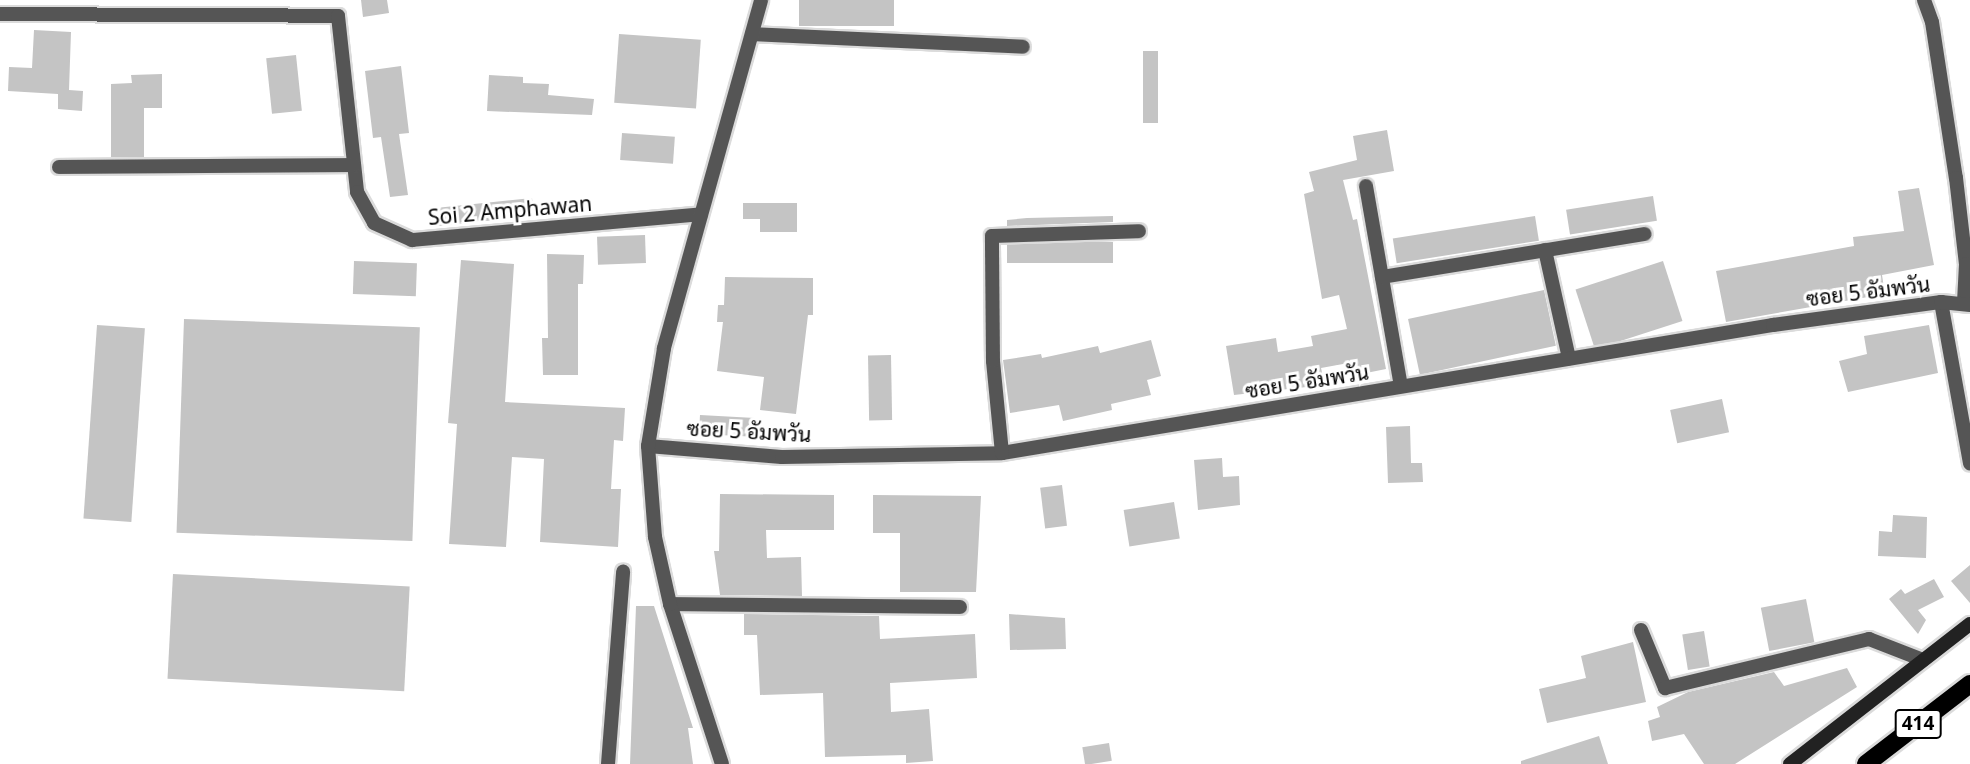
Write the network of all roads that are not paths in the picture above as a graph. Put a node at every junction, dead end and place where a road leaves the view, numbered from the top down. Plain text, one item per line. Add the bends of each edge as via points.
1 (336, 0) edge
2 (761, 0) edge
3 (1924, 0) edge
4 (0, 14) edge
5 (338, 16) junction
6 (752, 34) junction
7 (1023, 47) dead end
8 (354, 165) junction
9 (59, 167) dead end
10 (1366, 186) dead end
11 (701, 214) junction
12 (1139, 231) dead end
13 (1645, 233) dead end
14 (1545, 250) junction
15 (1382, 277) junction
16 (1941, 302) junction
17 (1967, 304) edge
18 (1569, 358) junction
19 (1401, 386) junction
20 (648, 446) junction
21 (1002, 453) junction
22 (1970, 463) edge
23 (623, 572) dead end
24 (670, 604) junction
25 (960, 607) dead end
26 (1970, 624) edge
27 (1641, 630) dead end
28 (1923, 660) junction
29 (1970, 684) edge
30 (608, 764) edge
31 (722, 764) edge
32 (1790, 764) edge
33 (1866, 764) edge

1 - 5 street, Soi 2 Amphawan
2 - 6 street
3 - 17 street via 1932,22 1956,178
4 - 5 street
5 - 8 street, Soi 2 Amphawan
6 - 7 street
6 - 11 street
8 - 9 street
8 - 11 street, Soi 2 Amphawan via 357,192 374,223 412,240
10 - 15 street
11 - 20 street via 664,348
12 - 21 street via 992,236 993,361
13 - 14 street
14 - 15 street
14 - 18 street
15 - 19 street
16 - 17 street, ซอย 5 อัมพวัน
16 - 18 street, ซอย 5 อัมพวัน
16 - 22 street
18 - 19 street, ซอย 5 อัมพวัน
19 - 21 street, ซอย 5 อัมพวัน
20 - 21 street, ซอย 5 อัมพวัน via 782,457
20 - 24 street via 655,537
23 - 30 street
24 - 25 street
24 - 31 street
26 - 28 main road, 414
27 - 28 street via 1665,688 1869,639
28 - 32 main road, 414
29 - 33 main road, 414

